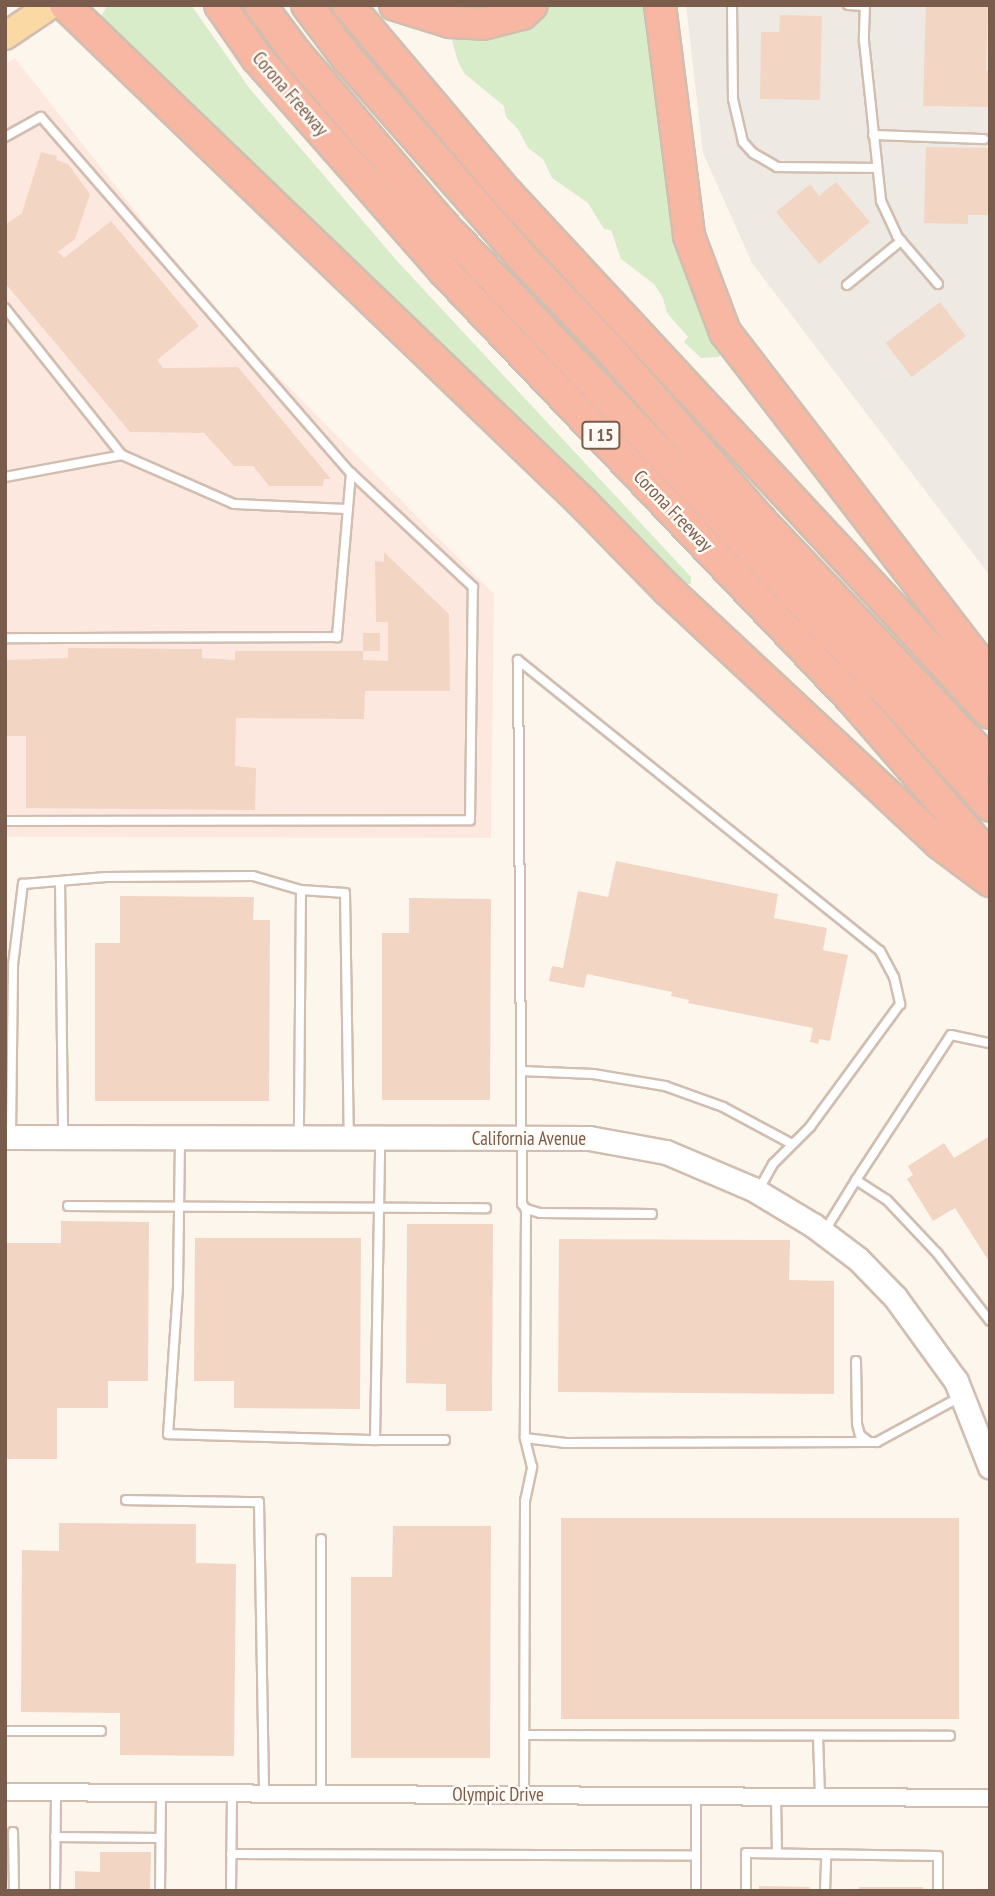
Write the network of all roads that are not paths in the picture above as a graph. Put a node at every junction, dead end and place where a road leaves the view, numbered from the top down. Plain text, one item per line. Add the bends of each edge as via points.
1 (51, 5) edge
2 (65, 5) edge
3 (220, 5) edge
4 (260, 5) edge
5 (307, 5) edge
6 (348, 5) edge
7 (395, 5) edge
8 (532, 5) edge
9 (660, 5) edge
10 (732, 5) edge
11 (848, 5) edge
12 (865, 6) edge
13 (5, 36) edge
14 (873, 135) junction
15 (5, 137) edge
16 (984, 139) dead end
17 (877, 168) junction
18 (901, 241) junction
19 (938, 284) dead end
20 (847, 285) dead end
21 (5, 308) edge
22 (122, 455) junction
23 (351, 472) junction
24 (5, 477) edge
25 (348, 509) junction
26 (5, 638) edge
27 (990, 676) edge
28 (990, 713) edge
29 (990, 763) edge
30 (990, 806) edge
31 (5, 821) edge
32 (990, 858) edge
33 (60, 881) junction
34 (990, 881) edge
35 (300, 890) junction
36 (990, 1043) edge
37 (522, 1071) junction
38 (8, 1137) edge
39 (64, 1137) junction
40 (180, 1138) junction
41 (299, 1138) junction
42 (349, 1139) junction
43 (380, 1139) junction
44 (522, 1139) junction
45 (792, 1144) junction
46 (856, 1180) junction
47 (757, 1191) junction
48 (179, 1205) junction
49 (68, 1206) dead end
50 (486, 1208) dead end
51 (379, 1209) junction
52 (526, 1209) junction
53 (652, 1214) dead end
54 (824, 1233) junction
55 (990, 1321) edge
56 (856, 1361) dead end
57 (962, 1395) junction
58 (525, 1438) junction
59 (375, 1440) junction
60 (445, 1440) dead end
61 (869, 1442) junction
62 (990, 1467) edge
63 (126, 1500) dead end
64 (321, 1539) dead end
65 (5, 1731) edge
66 (102, 1731) dead end
67 (524, 1735) junction
68 (818, 1736) junction
69 (950, 1736) dead end
70 (5, 1792) edge
71 (56, 1792) junction
72 (161, 1793) junction
73 (232, 1793) junction
74 (264, 1794) junction
75 (321, 1794) junction
76 (524, 1796) junction
77 (695, 1796) junction
78 (776, 1797) junction
79 (820, 1797) junction
80 (990, 1798) edge
81 (13, 1832) dead end
82 (55, 1837) junction
83 (160, 1838) junction
84 (777, 1853) junction
85 (232, 1854) junction
86 (825, 1854) junction
87 (695, 1856) junction
88 (14, 1891) edge
89 (55, 1891) edge
90 (160, 1891) edge
91 (231, 1891) edge
92 (695, 1891) edge
93 (746, 1891) edge
94 (825, 1891) edge
95 (938, 1891) edge

1 - 13 main road
2 - 34 highway via 669,591 939,843
3 - 32 highway, Corona Freeway / I 15 via 257,58 444,271 852,699
4 - 30 highway via 442,223
5 - 29 highway via 347,58 520,255 760,520
6 - 28 highway via 508,194
7 - 8 highway via 450,22 483,24 522,14
9 - 27 highway via 689,236 725,332
10 - 17 lane via 733,99 743,142 777,166
11 - 12 lane
12 - 14 lane
14 - 16 lane
14 - 17 lane
15 - 23 lane via 41,117
17 - 18 lane via 881,201
18 - 19 lane
18 - 20 lane
21 - 22 lane
22 - 24 lane
22 - 25 lane via 234,504
23 - 25 lane
23 - 31 lane via 473,587 470,820
25 - 26 lane via 337,637
33 - 35 lane via 253,876
33 - 38 lane via 23,884 13,965
33 - 39 lane
35 - 41 lane
35 - 42 lane via 345,894
36 - 46 lane via 951,1035
37 - 44 lane
37 - 45 lane via 593,1074 665,1086 723,1107
37 - 45 lane via 518,660 885,960 900,1004 810,1127
38 - 39 main road, California Avenue
39 - 40 main road, California Avenue
40 - 41 main road, California Avenue
40 - 48 lane
41 - 42 main road, California Avenue
42 - 43 main road, California Avenue
43 - 44 main road, California Avenue
43 - 51 lane
44 - 47 main road, California Avenue via 589,1138 666,1152
44 - 52 lane via 522,1204
45 - 47 lane
46 - 54 lane
46 - 55 lane via 895,1209 937,1253
47 - 54 main road, California Avenue
48 - 49 lane
48 - 51 lane
48 - 59 lane via 168,1434
50 - 51 lane
51 - 59 lane
52 - 53 lane
52 - 58 lane
54 - 57 main road, California Avenue via 895,1297 926,1335
56 - 61 lane via 857,1424 860,1435
57 - 61 lane via 877,1442
57 - 62 main road, California Avenue
58 - 61 lane via 564,1443
58 - 67 lane via 531,1467 525,1501
59 - 60 lane
63 - 74 lane via 259,1502
64 - 75 lane
65 - 66 lane
67 - 68 lane
67 - 76 lane
68 - 69 lane
68 - 79 lane
70 - 71 street, Olympic Drive
71 - 72 street, Olympic Drive
71 - 82 lane
72 - 73 street, Olympic Drive
72 - 83 lane
73 - 74 street, Olympic Drive
73 - 85 lane
74 - 75 street, Olympic Drive
75 - 76 street, Olympic Drive
76 - 77 street, Olympic Drive
77 - 78 street, Olympic Drive
77 - 87 lane
78 - 79 street, Olympic Drive
78 - 84 lane
79 - 80 street, Olympic Drive
81 - 88 lane
82 - 83 lane
82 - 89 lane
83 - 90 lane
84 - 86 lane
84 - 93 lane via 746,1853
85 - 87 lane
85 - 91 lane
86 - 94 lane
86 - 95 lane via 938,1856
87 - 92 lane

